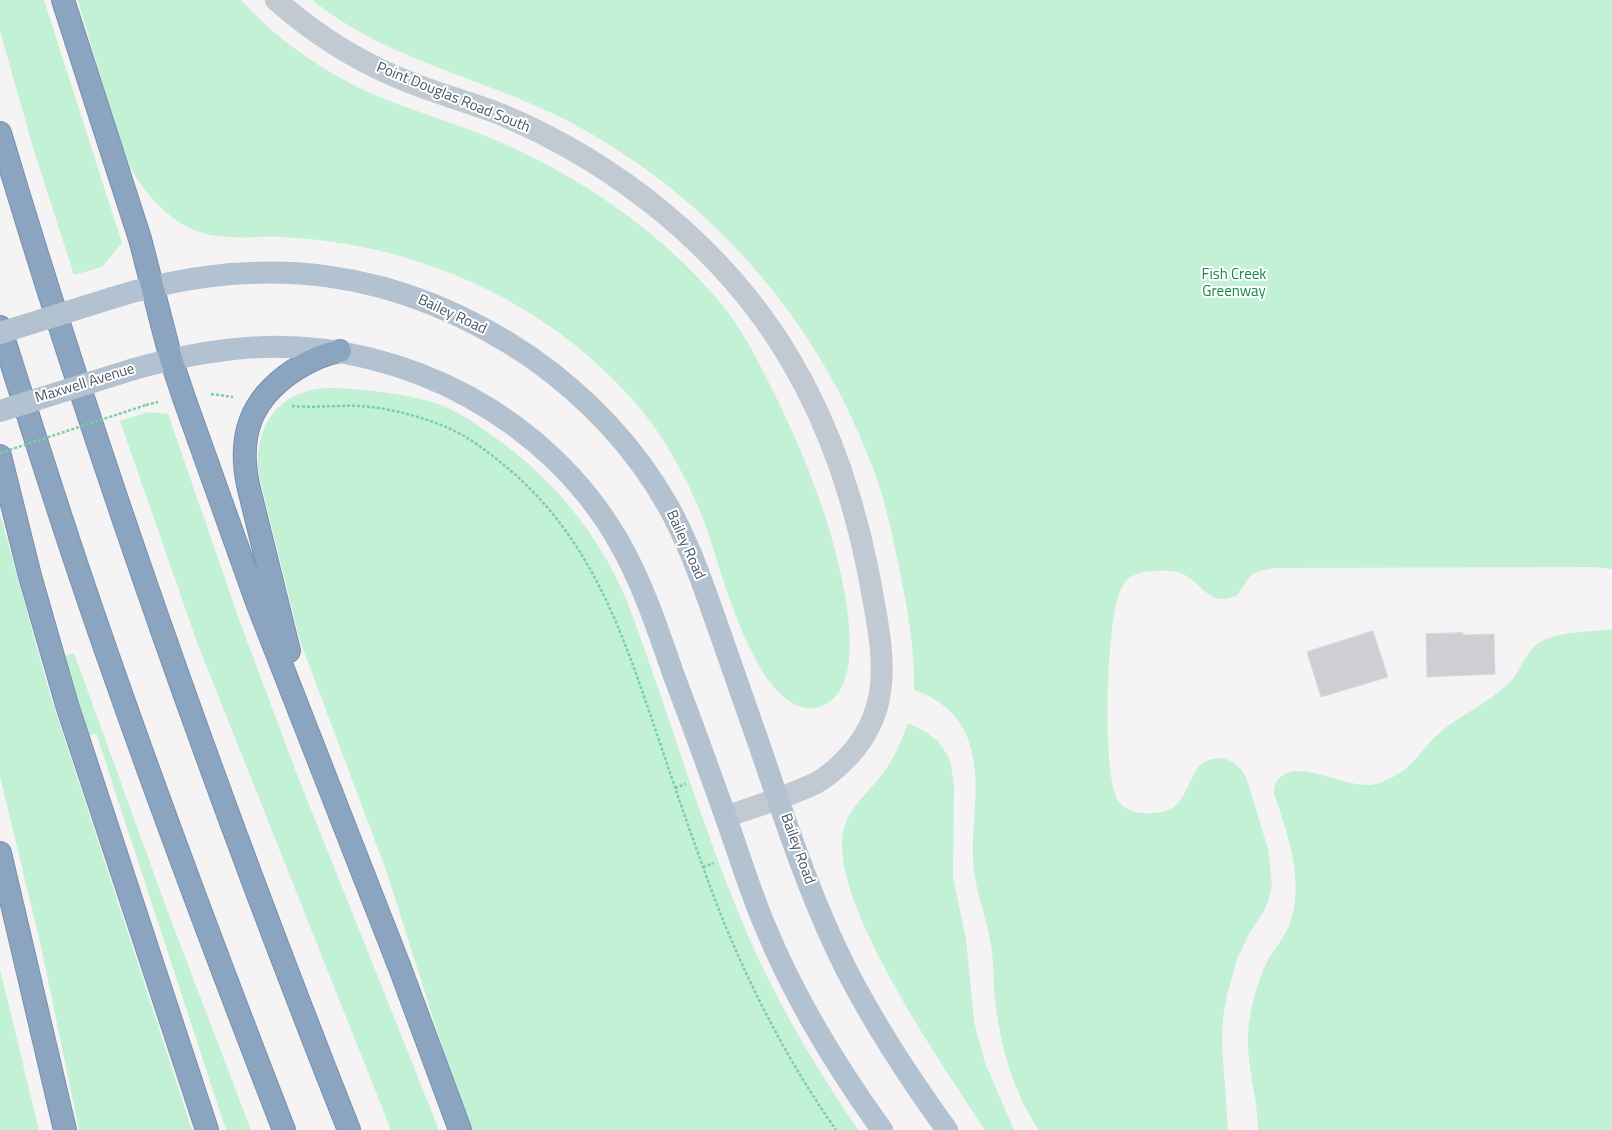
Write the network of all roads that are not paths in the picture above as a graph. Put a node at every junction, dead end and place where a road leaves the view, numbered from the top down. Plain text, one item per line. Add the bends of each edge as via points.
1 (63, 0) edge
2 (276, 0) edge
3 (0, 133) edge
4 (152, 286) junction
5 (0, 327) edge
6 (0, 333) edge
7 (340, 352) junction
8 (171, 359) junction
9 (0, 411) edge
10 (0, 456) edge
11 (317, 754) junction
12 (778, 798) junction
13 (726, 817) junction
14 (0, 853) edge
15 (65, 1130) edge
16 (207, 1130) edge
17 (284, 1130) edge
18 (349, 1130) edge
19 (460, 1130) edge
20 (882, 1130) edge
21 (947, 1130) edge

1 - 4 highway via 95,106 140,239
2 - 12 street, Point Douglas Road South via 320,36 368,64 415,84 500,114 557,141 612,175 666,214 721,267 754,307 791,361 825,430 853,508 871,583 879,630 882,672 876,715 859,745 830,774 816,783
3 - 18 highway via 61,331 138,565 230,822
4 - 6 main road, bridge
4 - 8 highway
4 - 12 main road, Bailey Road via 212,275 275,272 323,275 368,283 430,303 465,318 546,368 601,416 635,455 666,503 681,531 702,582
5 - 17 highway via 74,557 144,759
7 - 8 main road via 318,348 265,347 219,350
7 - 11 highway via 320,356 277,383 261,401 250,422 245,441 246,474 277,606
7 - 13 main road via 402,367 442,383 478,402 538,445 588,497 620,542 640,585
8 - 9 main road, Maxwell Avenue, bridge via 134,368
8 - 11 highway via 258,605
10 - 16 highway via 64,697
11 - 19 highway
12 - 13 street, Point Douglas Road South
12 - 21 main road, Bailey Road via 812,890 846,969 889,1045
13 - 20 main road via 764,923 791,983 839,1068
14 - 15 highway

